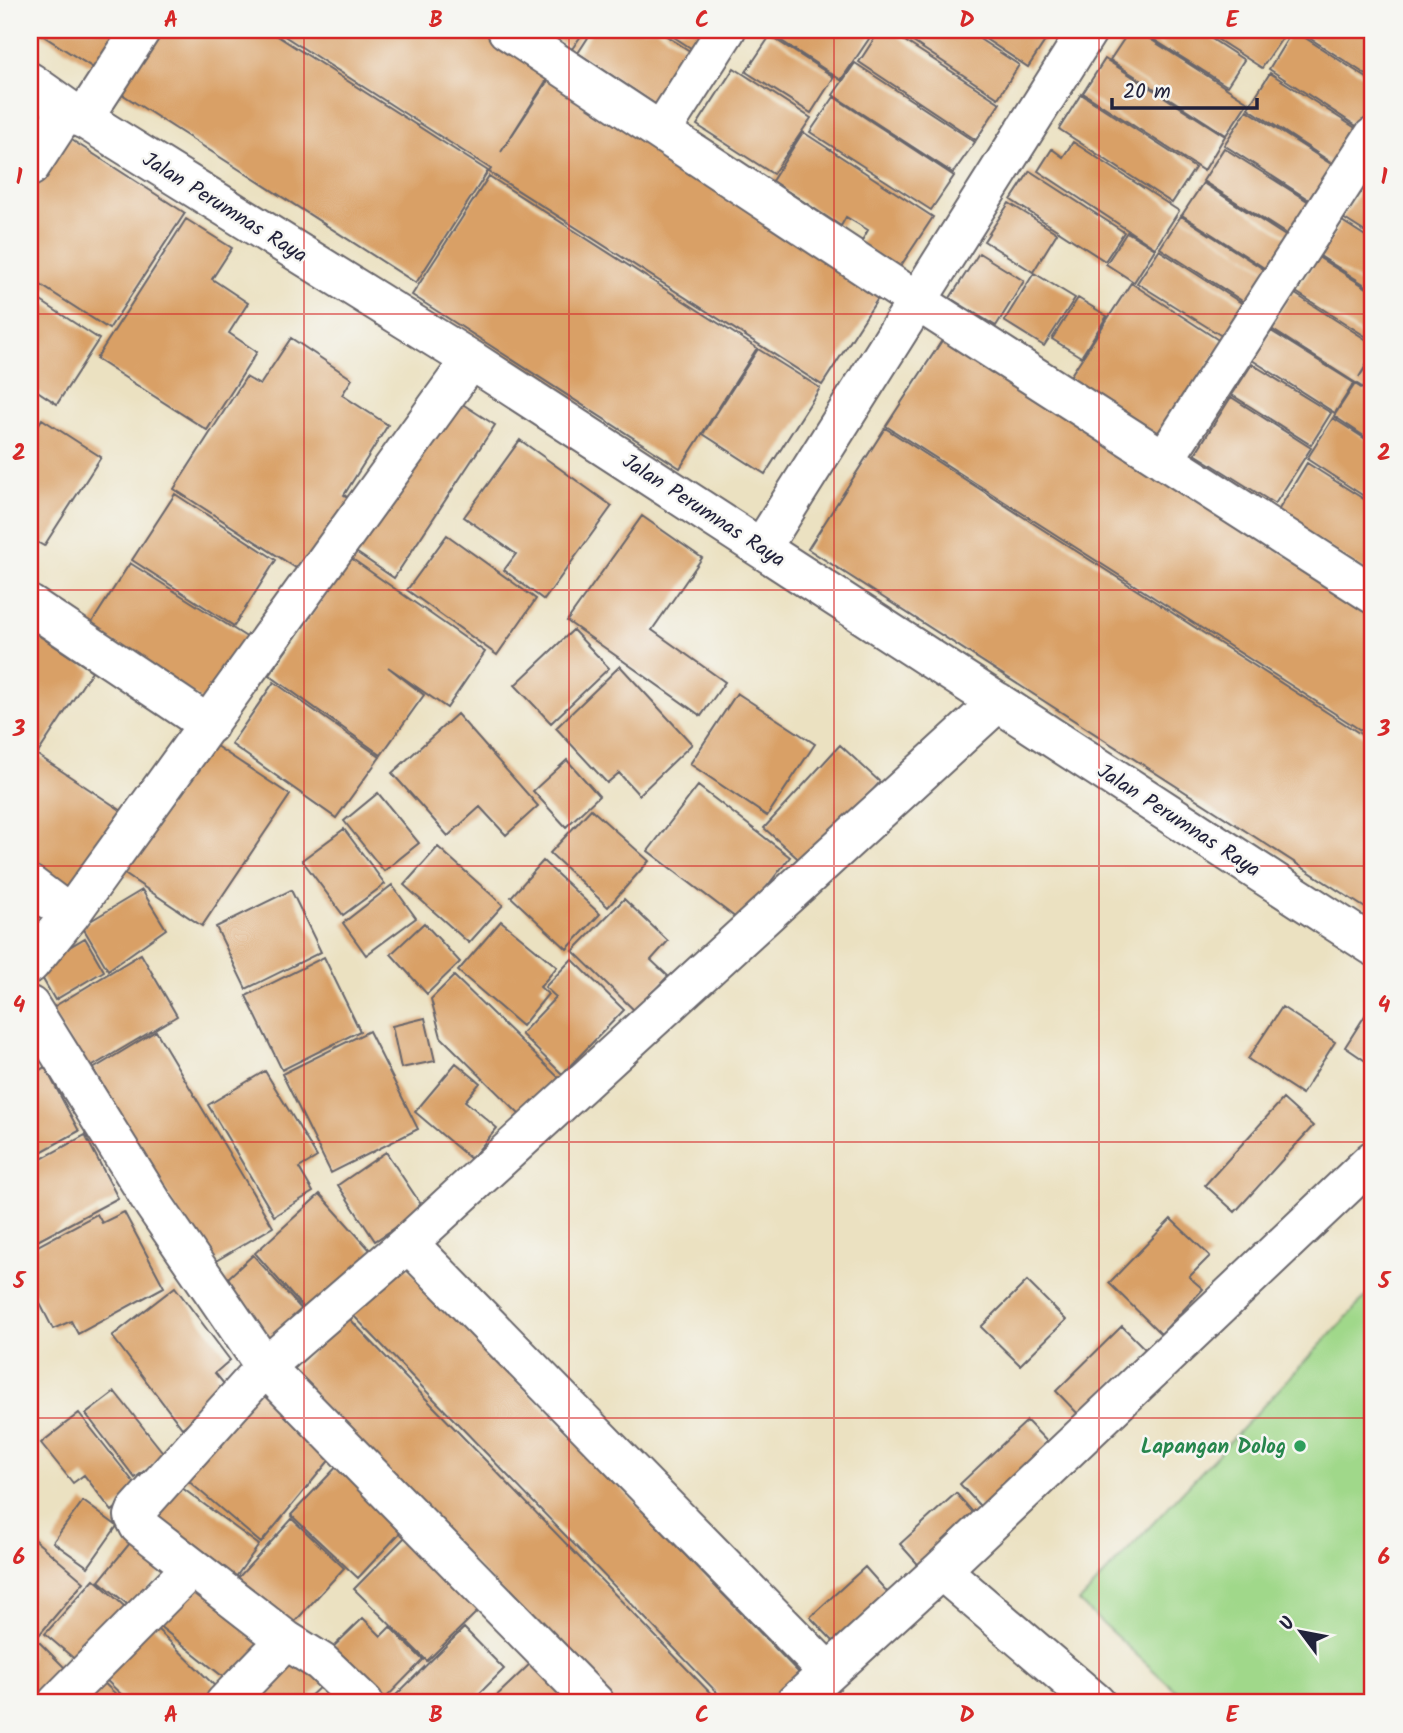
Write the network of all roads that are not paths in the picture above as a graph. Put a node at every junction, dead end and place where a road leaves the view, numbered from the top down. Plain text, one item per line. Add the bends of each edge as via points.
1 (141, 30) edge
2 (507, 30) edge
3 (726, 30) edge
4 (1088, 30) edge
5 (30, 82) edge
6 (76, 114) junction
7 (662, 130) junction
8 (1373, 137) edge
9 (30, 167) edge
10 (917, 301) junction
11 (471, 360) junction
12 (1164, 460) junction
13 (762, 547) junction
14 (1372, 591) edge
15 (30, 605) edge
16 (998, 702) junction
17 (209, 725) junction
18 (30, 885) edge
19 (70, 915) junction
20 (1373, 946) edge
21 (30, 964) edge
22 (30, 1006) edge
23 (1373, 1160) edge
24 (408, 1243) junction
25 (265, 1367) junction
26 (192, 1567) junction
27 (941, 1570) junction
28 (286, 1640) junction
29 (828, 1672) junction
30 (57, 1703) edge
31 (225, 1703) edge
32 (365, 1703) edge
33 (596, 1703) edge
34 (795, 1703) edge
35 (1096, 1703) edge

1 - 6 street
2 - 7 street
3 - 7 street
4 - 10 street
5 - 6 street, Jalan Perumnas Raya
6 - 9 street
6 - 11 street, Jalan Perumnas Raya
7 - 10 street
8 - 12 street
10 - 12 street
10 - 13 street
11 - 13 street, Jalan Perumnas Raya
11 - 17 street
12 - 14 street
13 - 16 street, Jalan Perumnas Raya
15 - 17 street
16 - 20 street, Jalan Perumnas Raya
16 - 24 street
17 - 19 street
18 - 19 street
19 - 21 street
22 - 25 street via 154,1205
23 - 27 street
24 - 25 street
24 - 29 street
25 - 26 street via 134,1516 139,1526
25 - 33 street
26 - 28 street
26 - 30 street
27 - 29 street
27 - 35 street
28 - 31 street
28 - 32 street via 321,1662
29 - 34 street

